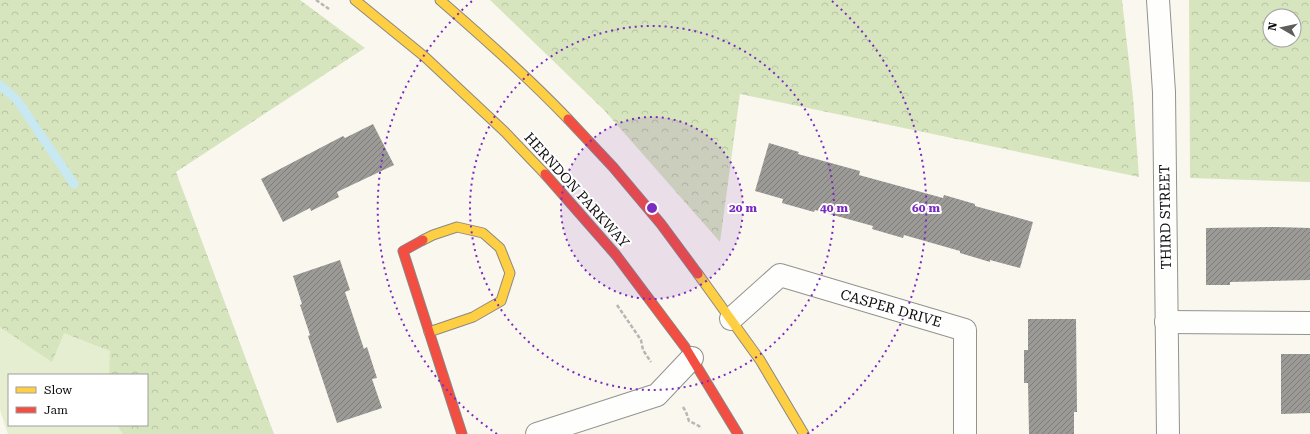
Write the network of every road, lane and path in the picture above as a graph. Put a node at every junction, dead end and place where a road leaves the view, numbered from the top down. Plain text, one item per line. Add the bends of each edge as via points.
1 (316, 0) edge
2 (355, 0) edge
3 (440, 0) edge
4 (1158, 0) edge
5 (333, 12) dead end
6 (616, 303) dead end
7 (731, 319) junction
8 (1166, 322) junction
9 (1310, 323) edge
10 (429, 332) junction
11 (692, 358) junction
12 (666, 385) junction
13 (462, 434) edge
14 (537, 434) edge
15 (705, 434) edge
16 (738, 434) edge
17 (804, 434) edge
18 (964, 434) edge
19 (1168, 434) edge

1 - 5 path
2 - 11 main road, HERNDON PARKWAY via 424,57 506,132 542,170 616,255
3 - 7 main road via 548,96 586,137 661,224
4 - 8 street, THIRD STREET via 1164,92
6 - 12 path via 641,340 643,350
7 - 17 main road via 760,360
7 - 18 street, CASPER DRIVE via 780,275 965,330
8 - 9 street
8 - 19 street, THIRD STREET
10 - 10 main road via 473,317 501,301 510,273 500,248 483,233 457,228 433,235 403,251
10 - 13 main road
11 - 12 street
11 - 16 main road, HERNDON PARKWAY
12 - 14 street via 657,395
12 - 15 path via 686,412 689,422 699,426

